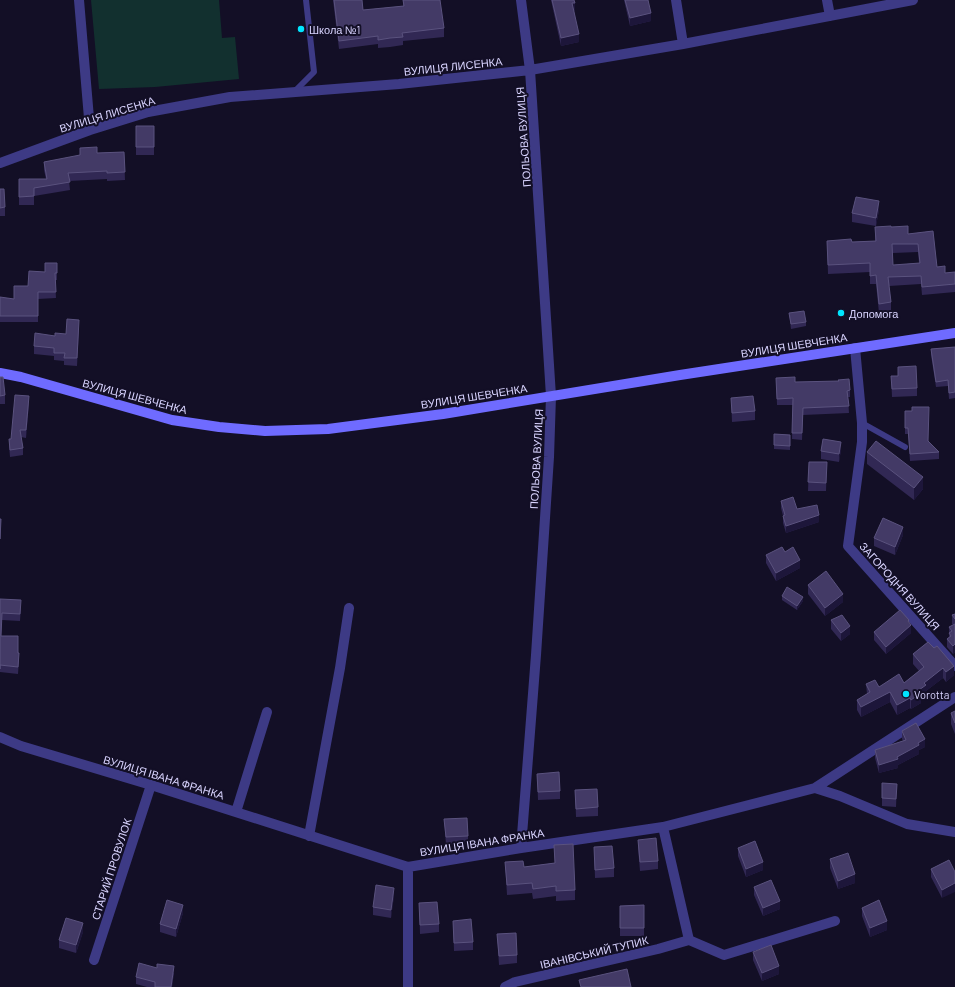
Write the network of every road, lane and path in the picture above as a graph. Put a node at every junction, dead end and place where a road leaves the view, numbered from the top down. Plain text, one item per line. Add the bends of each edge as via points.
1 (79, 0) edge
2 (306, 0) edge
3 (521, 0) edge
4 (676, 0) edge
5 (828, 0) edge
6 (913, 0) edge
7 (830, 16) junction
8 (683, 44) junction
9 (530, 70) junction
10 (293, 92) junction
11 (90, 130) junction
12 (0, 163) edge
13 (955, 334) edge
14 (855, 348) junction
15 (0, 373) edge
16 (551, 396) junction
17 (862, 423) junction
18 (905, 446) dead end
19 (349, 608) dead end
20 (955, 666) edge
21 (955, 697) edge
22 (267, 712) dead end
23 (0, 737) edge
24 (151, 784) junction
25 (815, 788) junction
26 (236, 812) junction
27 (663, 827) junction
28 (955, 832) edge
29 (310, 836) junction
30 (521, 848) junction
31 (408, 867) junction
32 (835, 921) dead end
33 (689, 940) junction
34 (94, 960) dead end
35 (408, 987) edge
36 (505, 987) edge

1 - 11 street
2 - 10 lane via 314,72
3 - 9 street, ПОЛЬОВА ВУЛИЦЯ
4 - 8 street
5 - 7 street
6 - 7 street, ВУЛИЦЯ ЛИСЕНКА
7 - 8 street, ВУЛИЦЯ ЛИСЕНКА
8 - 9 street, ВУЛИЦЯ ЛИСЕНКА
9 - 10 street, ВУЛИЦЯ ЛИСЕНКА
9 - 16 street, ПОЛЬОВА ВУЛИЦЯ
10 - 11 street, ВУЛИЦЯ ЛИСЕНКА via 230,98 148,112
11 - 12 street, ВУЛИЦЯ ЛИСЕНКА
13 - 14 street, ВУЛИЦЯ ШЕВЧЕНКА
14 - 16 street, ВУЛИЦЯ ШЕВЧЕНКА
14 - 17 street, ЗАГОРОДНЯ ВУЛИЦЯ
15 - 16 street, ВУЛИЦЯ ШЕВЧЕНКА via 172,420 264,431 328,429 444,414
16 - 30 street, ПОЛЬОВА ВУЛИЦЯ via 536,655
17 - 18 lane
17 - 20 street, ЗАГОРОДНЯ ВУЛИЦЯ via 862,442 848,546
19 - 29 street
21 - 25 street, ВУЛИЦЯ ІВАНА ФРАНКА
22 - 26 street
23 - 24 street, ВУЛИЦЯ ІВАНА ФРАНКА via 21,746
24 - 26 street, ВУЛИЦЯ ІВАНА ФРАНКА
24 - 34 street, СТАРИЙ ПРОВУЛОК
25 - 27 street, ВУЛИЦЯ ІВАНА ФРАНКА
25 - 28 street via 907,824
26 - 29 street, ВУЛИЦЯ ІВАНА ФРАНКА
27 - 30 street, ВУЛИЦЯ ІВАНА ФРАНКА
27 - 33 street
29 - 31 street, ВУЛИЦЯ ІВАНА ФРАНКА
30 - 31 street, ВУЛИЦЯ ІВАНА ФРАНКА
31 - 35 street
32 - 33 street via 724,955
33 - 36 street, ІВАНІВСЬКИЙ ТУПИК via 515,982

